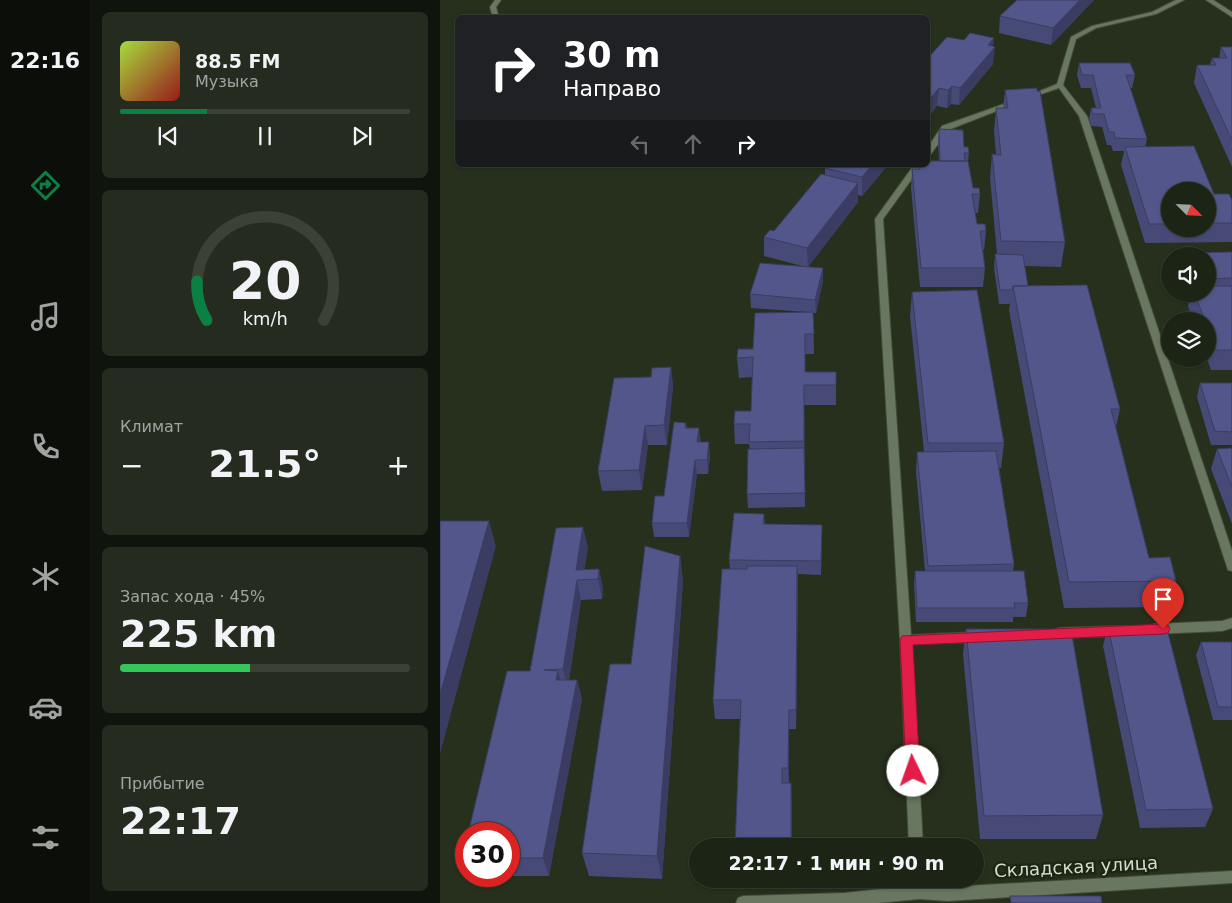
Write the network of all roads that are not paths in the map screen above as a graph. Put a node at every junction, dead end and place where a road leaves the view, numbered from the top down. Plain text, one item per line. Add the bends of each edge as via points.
1 (498, 0) edge
2 (1181, 0) edge
3 (1209, 0) edge
4 (495, 15) edge
5 (1232, 15) edge
6 (1060, 85) junction
7 (930, 149) edge
8 (917, 167) edge
9 (1232, 567) edge
10 (1232, 623) edge
11 (1044, 634) edge
12 (985, 636) edge
13 (906, 640) junction
14 (916, 838) edge
15 (1232, 877) edge
16 (907, 888) edge
17 (923, 888) edge
18 (948, 898) edge
19 (742, 903) edge

1 - 4 street via 493,7
2 - 6 street via 1154,13 1094,27 1073,38
3 - 5 street
6 - 7 street via 945,128
6 - 9 street via 1083,116
8 - 13 street via 879,219
10 - 11 street
12 - 13 street
13 - 14 street
15 - 18 street, Складская улица
16 - 19 street, Складская улица via 844,900
17 - 18 street, Складская улица

